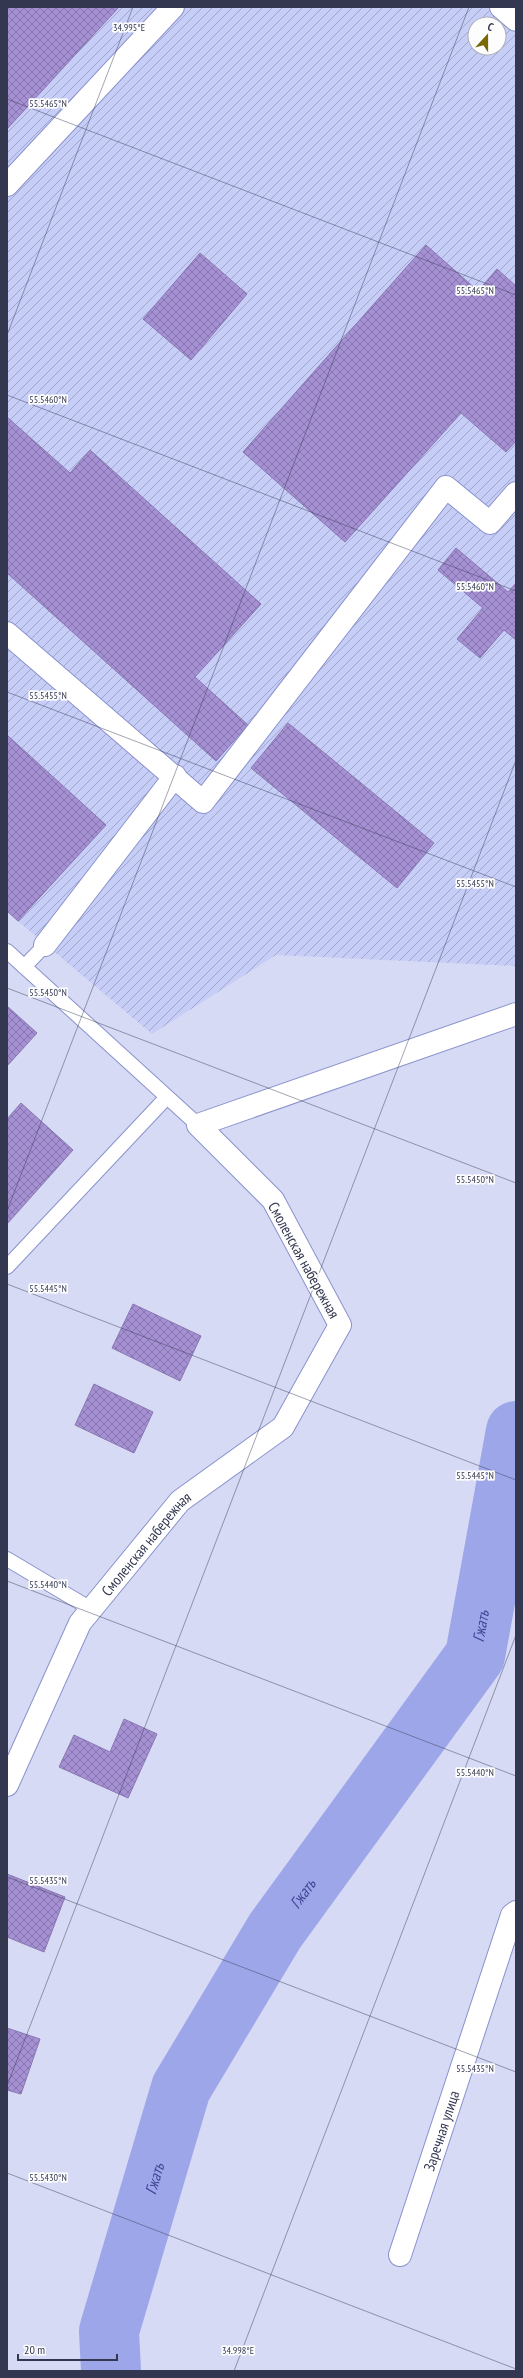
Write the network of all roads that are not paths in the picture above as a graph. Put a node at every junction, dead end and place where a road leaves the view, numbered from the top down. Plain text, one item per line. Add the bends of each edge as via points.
1 (173, 7) edge
2 (501, 7) edge
3 (516, 20) edge
4 (7, 185) edge
5 (516, 493) edge
6 (7, 633) edge
7 (175, 776) junction
8 (45, 944) joint
9 (7, 951) edge
10 (24, 967) junction
11 (516, 1014) edge
12 (167, 1097) junction
13 (198, 1126) junction
14 (7, 1267) edge
15 (7, 1559) edge
16 (91, 1609) junction
17 (7, 1785) edge
18 (514, 1913) edge
19 (400, 2255) dead end

1 - 4 street
2 - 3 street
5 - 7 street via 490,523 446,488 204,802
6 - 7 street
7 - 8 street
8 - 10 lane
9 - 10 lane
10 - 12 lane
11 - 13 street
12 - 13 lane
12 - 14 lane
13 - 16 street, Смоленская набережная via 273,1200 340,1326 283,1426 180,1501
15 - 16 lane
16 - 17 street, Смоленская набережная via 80,1623
18 - 19 street, Заречная улица

